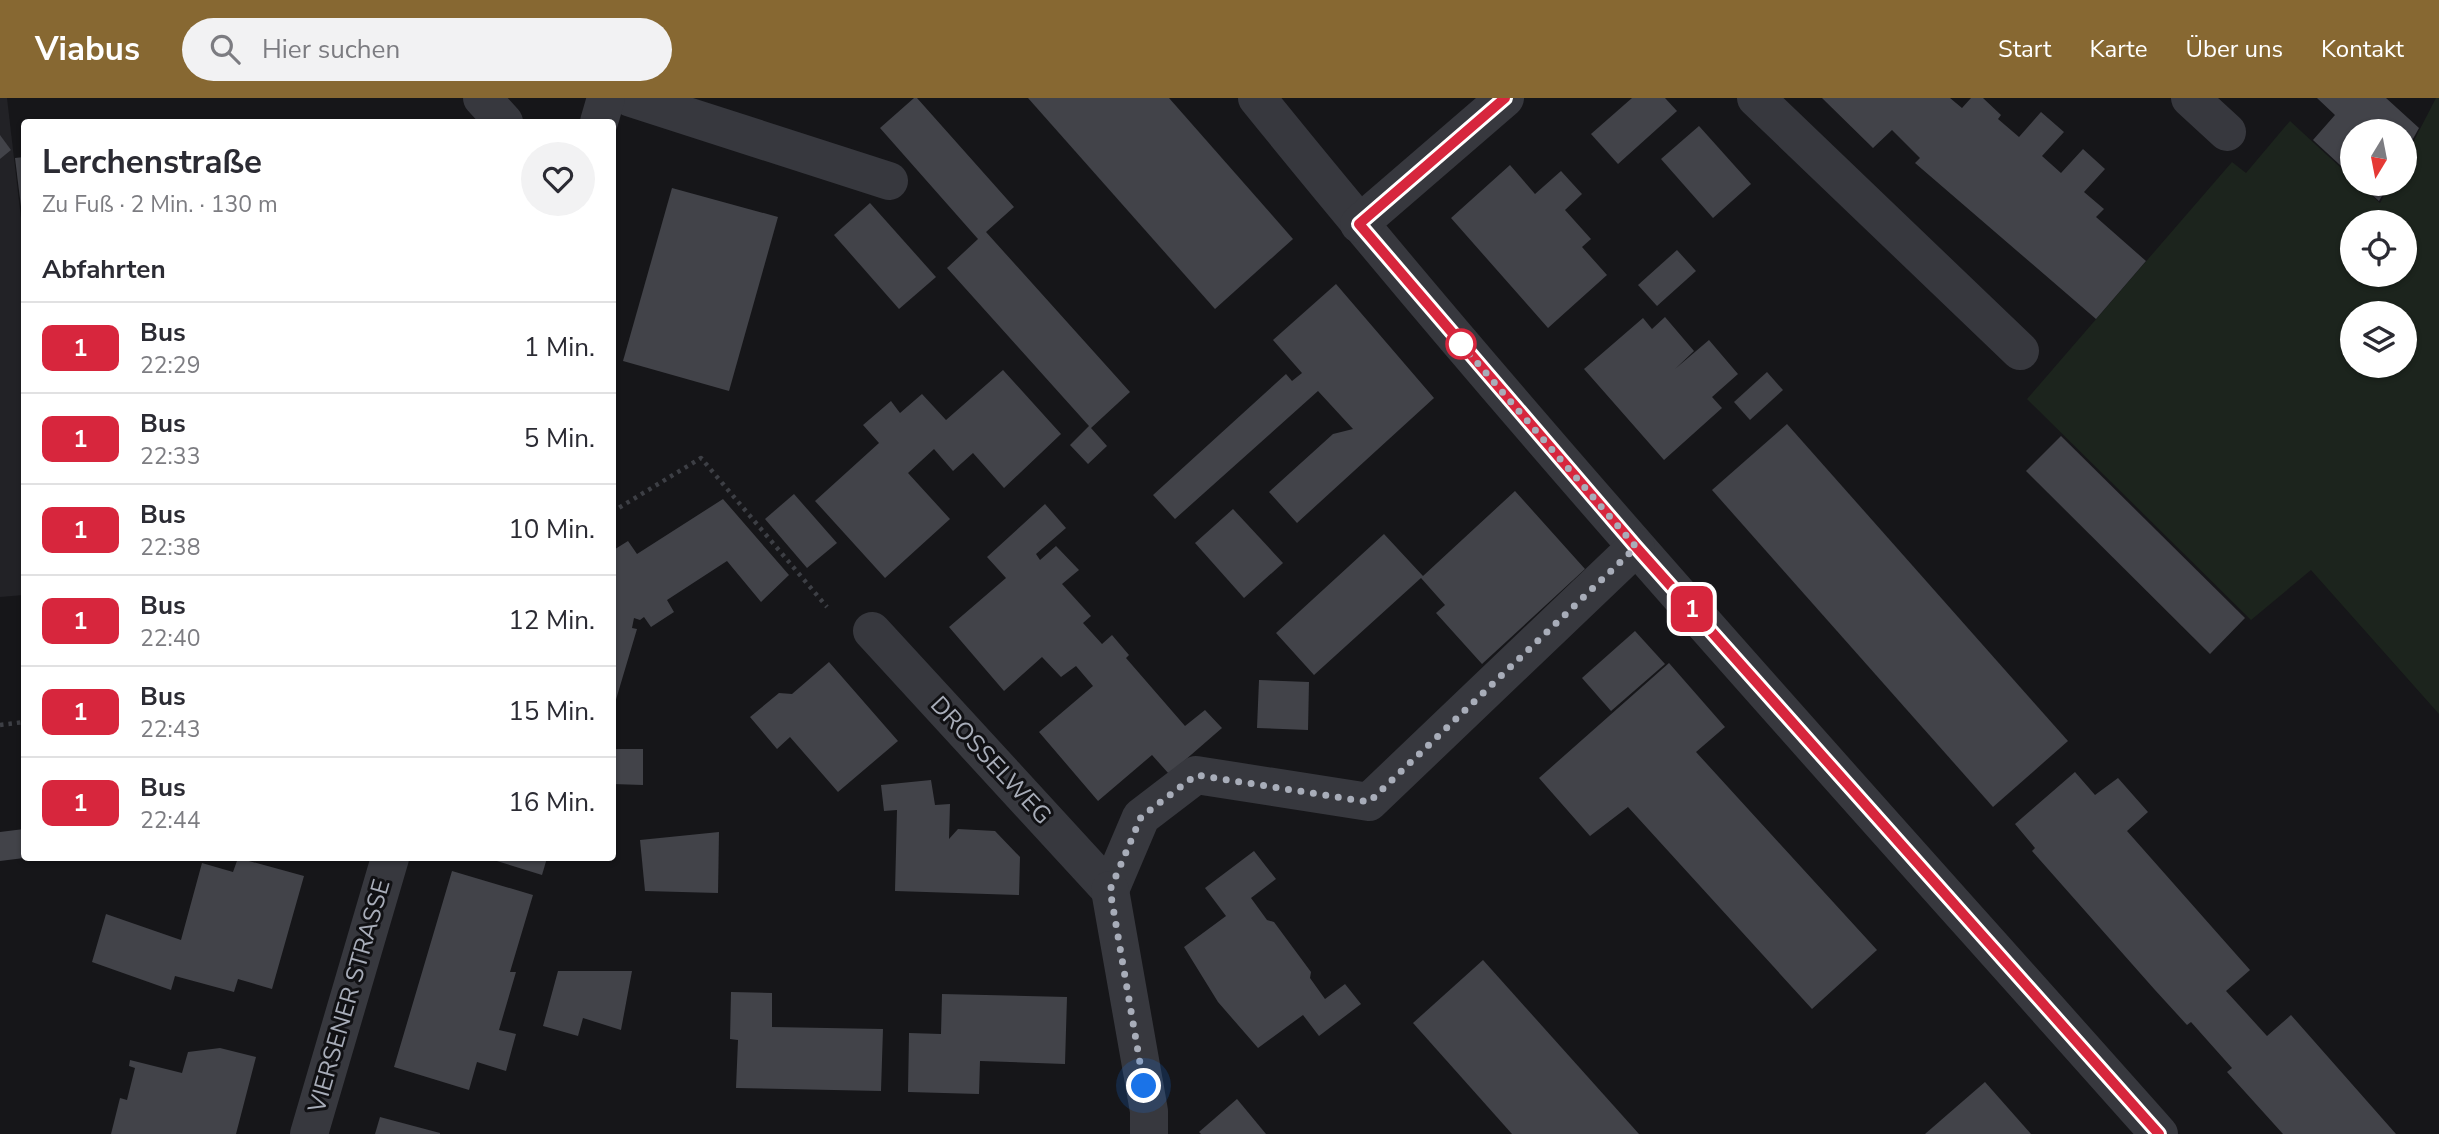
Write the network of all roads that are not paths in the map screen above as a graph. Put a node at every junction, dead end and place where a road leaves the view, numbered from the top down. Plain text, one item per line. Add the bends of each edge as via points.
1 (482, 98) edge
2 (606, 98) edge
3 (631, 98) edge
4 (1258, 98) edge
5 (1505, 98) edge
6 (1756, 98) edge
7 (2190, 98) edge
8 (501, 119) edge
9 (600, 119) edge
10 (2227, 132) dead end
11 (888, 181) dead end
12 (1359, 224) junction
13 (2020, 351) dead end
14 (1636, 547) junction
15 (872, 631) road end
16 (389, 861) edge
17 (1110, 890) junction
18 (309, 1134) edge
19 (1149, 1134) edge
20 (2159, 1134) edge

1 - 8 street
2 - 9 street
3 - 11 street
4 - 12 street
5 - 12 street
6 - 13 street
7 - 10 street
12 - 14 street
14 - 17 street via 1369,802 1196,775 1141,817
14 - 20 street
15 - 17 street, DROSSELWEG
16 - 18 street, VIERSENER STRASSE
17 - 19 street via 1149,1111

